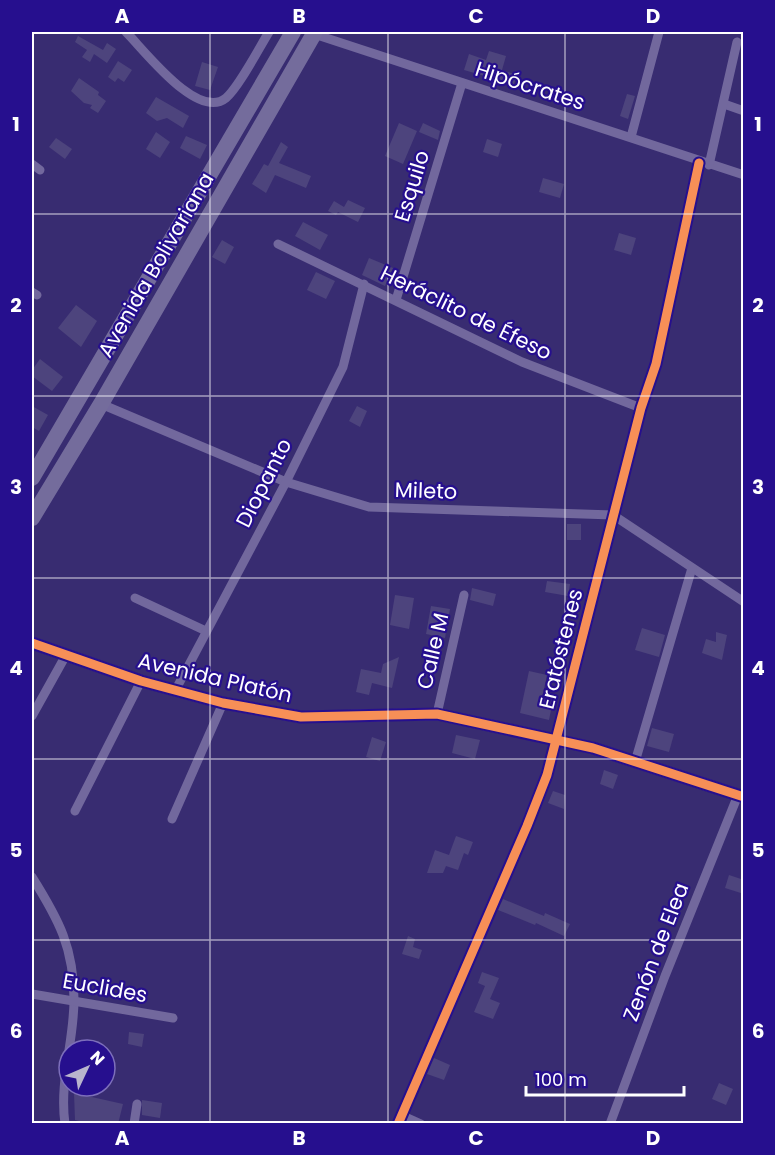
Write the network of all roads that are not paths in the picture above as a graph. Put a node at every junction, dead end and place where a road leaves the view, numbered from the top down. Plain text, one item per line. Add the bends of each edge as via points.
1 (126, 32) edge
2 (269, 32) edge
3 (293, 32) edge
4 (312, 32) edge
5 (659, 32) edge
6 (737, 42) dead end
7 (462, 83) junction
8 (724, 104) junction
9 (744, 111) edge
10 (631, 137) junction
11 (704, 164) junction
12 (744, 175) edge
13 (278, 244) dead end
14 (364, 284) junction
15 (396, 300) junction
16 (101, 404) junction
17 (641, 408) junction
18 (32, 478) edge
19 (286, 482) junction
20 (613, 515) junction
21 (32, 519) edge
22 (692, 568) junction
23 (464, 595) dead end
24 (135, 598) dead end
25 (744, 602) edge
26 (206, 631) junction
27 (32, 643) edge
28 (66, 655) junction
29 (141, 681) junction
30 (175, 691) junction
31 (223, 703) junction
32 (437, 714) junction
33 (32, 717) edge
34 (557, 740) junction
35 (635, 762) junction
36 (741, 796) edge
37 (75, 811) dead end
38 (172, 819) dead end
39 (32, 877) edge
40 (32, 994) edge
41 (74, 1001) junction
42 (173, 1018) dead end
43 (136, 1104) dead end
44 (399, 1119) edge
45 (65, 1124) edge
46 (134, 1124) edge
47 (420, 1124) edge
48 (610, 1124) edge

1 - 2 street via 187,94 216,104 228,97
3 - 18 highway, Avenida Bolivariana
4 - 7 street, Hipócrates
4 - 16 highway, Avenida Bolivariana
5 - 10 street
6 - 8 street, Eratóstenes
7 - 10 street, Hipócrates
7 - 15 street, Esquilo
8 - 9 street
8 - 11 street, Eratóstenes
10 - 11 street, Hipócrates
11 - 12 street, Hipócrates
11 - 17 street, Eratóstenes via 656,364
13 - 14 street, Heráclito de Éfeso
14 - 15 street, Heráclito de Éfeso
14 - 19 street, Diopanto via 343,367
15 - 17 street, Heráclito de Éfeso via 522,362
16 - 19 street, Mileto
16 - 21 highway, Avenida Bolivariana
17 - 20 street, Eratóstenes
19 - 20 street, Mileto via 369,507
19 - 26 street, Diopanto
20 - 22 street
20 - 34 street, Eratóstenes
22 - 25 street
22 - 35 street
23 - 32 street, Calle M
24 - 26 street
26 - 30 street, Diopanto
27 - 28 street, Avenida Platón
28 - 29 street, Avenida Platón
28 - 33 street
29 - 30 street, Avenida Platón
29 - 37 street
30 - 31 street, Avenida Platón
31 - 32 street, Avenida Platón via 301,717
31 - 38 street
32 - 34 street, Avenida Platón
34 - 35 street, Avenida Platón
34 - 44 street, Eratóstenes via 527,826
35 - 36 street, Avenida Platón
36 - 48 street, Zenón de Elea via 665,976
39 - 41 street via 62,928
40 - 41 street, Euclides
41 - 42 street, Euclides
41 - 45 street via 63,1091
43 - 46 street
44 - 47 street

